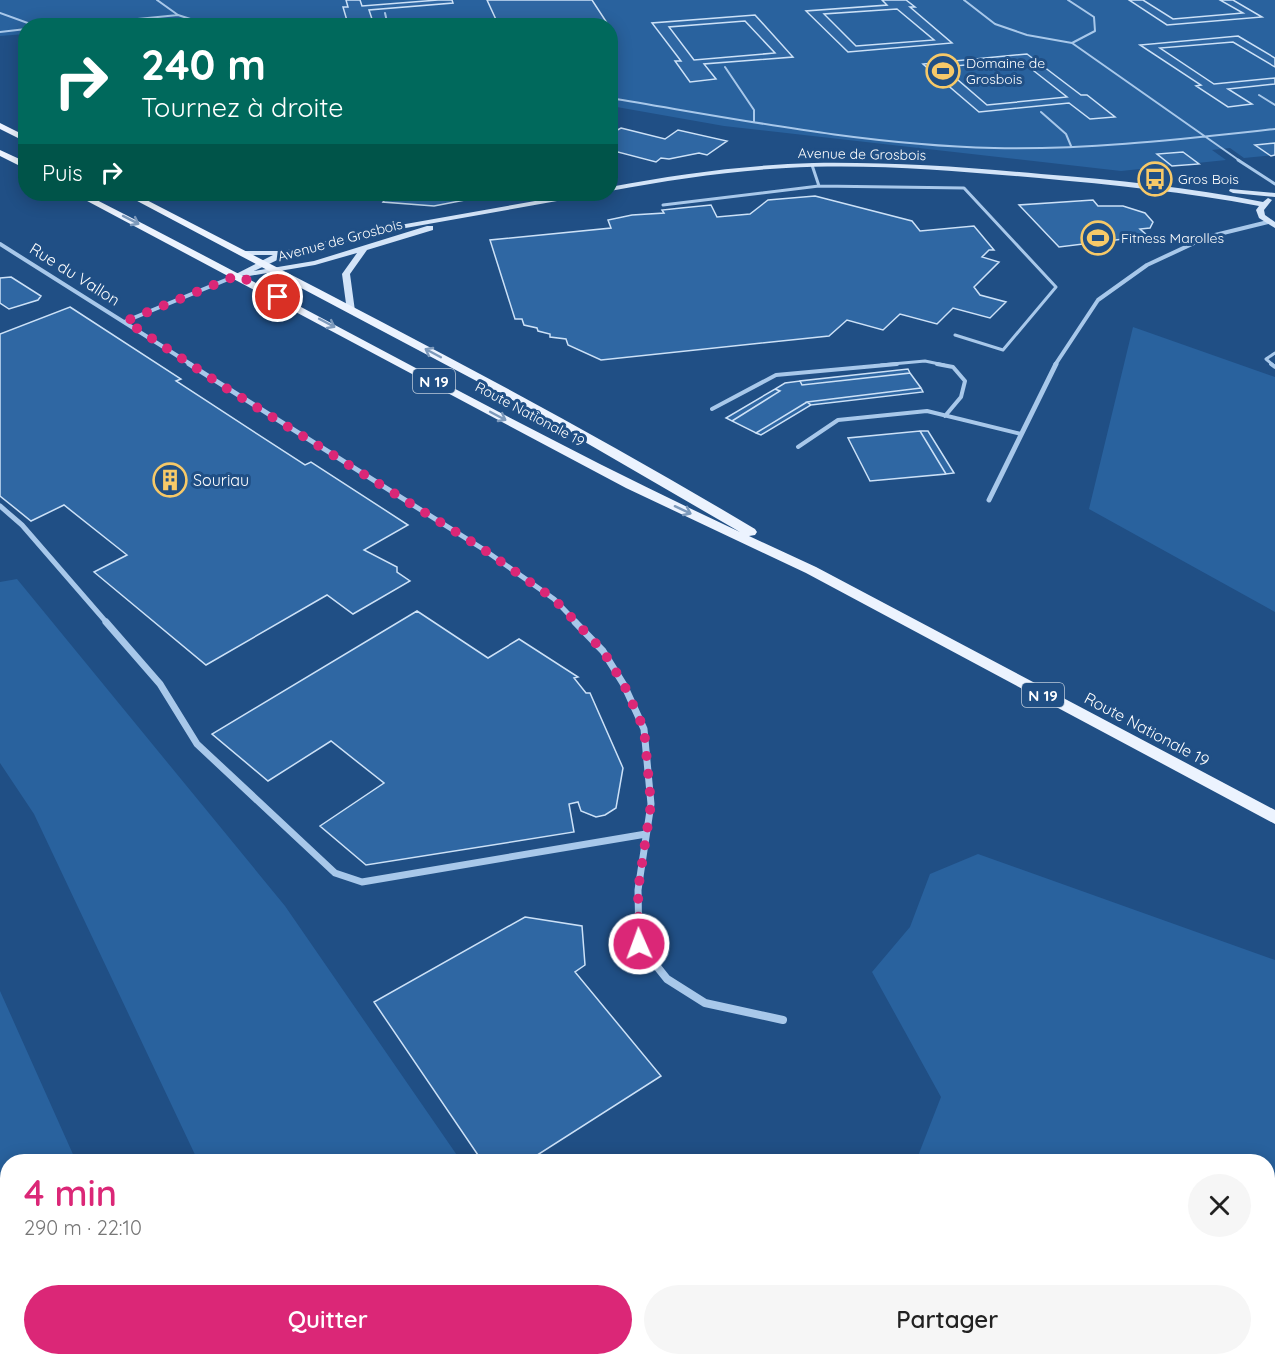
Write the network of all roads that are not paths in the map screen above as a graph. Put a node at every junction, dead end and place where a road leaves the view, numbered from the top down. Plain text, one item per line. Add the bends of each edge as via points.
1 (157, 0) edge
2 (964, 0) edge
3 (1068, 0) edge
4 (0, 13) edge
5 (386, 13) dead end
6 (178, 15) junction
7 (148, 18) edge
8 (187, 18) edge
9 (387, 18) edge
10 (18, 20) edge
11 (18, 31) edge
12 (0, 32) edge
13 (1072, 43) junction
14 (725, 67) dead end
15 (1258, 95) dead end
16 (618, 99) edge
17 (1275, 105) edge
18 (1041, 112) dead end
19 (754, 123) junction
20 (0, 126) edge
21 (1275, 129) edge
22 (18, 135) edge
23 (1203, 137) junction
24 (1071, 146) junction
25 (0, 153) edge
26 (18, 162) edge
27 (812, 165) junction
28 (1115, 182) junction
29 (1275, 184) edge
30 (819, 186) junction
31 (618, 188) edge
32 (1275, 197) edge
33 (93, 201) edge
34 (143, 201) edge
35 (544, 201) edge
36 (1262, 204) junction
37 (663, 205) dead end
38 (483, 213) junction
39 (1272, 224) edge
40 (0, 243) edge
41 (363, 250) junction
42 (243, 253) junction
43 (285, 253) junction
44 (262, 264) junction
45 (276, 271) junction
46 (238, 275) junction
47 (351, 311) junction
48 (126, 321) junction
49 (955, 335) dead end
50 (1275, 353) edge
51 (1275, 367) edge
52 (712, 409) dead end
53 (945, 416) junction
54 (1021, 434) junction
55 (798, 447) dead end
56 (989, 500) dead end
57 (0, 506) edge
58 (811, 570) junction
59 (1275, 818) edge
60 (646, 834) junction
61 (783, 1020) dead end

1 - 6 lane
2 - 13 lane via 995,24 1027,35
3 - 13 lane via 1094,17 1095,31
4 - 10 lane
5 - 9 lane
6 - 7 lane
6 - 8 lane
11 - 12 lane
13 - 23 lane
14 - 19 lane via 753,110
15 - 17 lane
16 - 19 lane
18 - 24 lane via 1066,134
19 - 24 lane via 953,146
20 - 22 main road
21 - 23 lane
23 - 24 lane
23 - 29 lane
25 - 26 main road
27 - 28 street, Avenue de Grosbois via 867,164
27 - 30 lane
27 - 31 street, Avenue de Grosbois via 721,171
28 - 32 street, Avenue de Grosbois
28 - 36 street, Avenue de Grosbois
30 - 37 lane
30 - 49 lane via 964,188 1056,287 1003,350
32 - 36 street
33 -> 46 main road, Route Nationale 19 / N 19
34 - 42 main road, Route Nationale 19 / N 19
35 - 38 street, Avenue de Grosbois
36 - 39 street via 1260,210
38 - 41 street, Avenue de Grosbois
38 - 43 street, Avenue de Grosbois
39 - 54 street via 1207,237 1147,265 1098,300 1061,353
40 - 48 street, Rue du Vallon
41 - 45 street, Avenue de Grosbois
41 - 47 street via 346,274
42 - 43 street
42 - 44 main road, Route Nationale 19 / N 19
43 - 44 street, Avenue de Grosbois
44 - 45 main road, Route Nationale 19 / N 19
44 - 46 street, Avenue de Grosbois
45 - 46 street, Avenue de Grosbois
45 - 47 main road, Route Nationale 19 / N 19
46 - 48 street
46 -> 58 main road, Route Nationale 19 / N 19 via 630,485
58 -> 47 main road, Route Nationale 19 / N 19 via 651,471
48 - 60 street, Rue du Vallon via 483,549 554,599 603,651 644,729 651,804
50 - 51 lane via 1266,359
52 - 53 lane via 776,375 925,361 953,367 965,381 961,396
53 - 54 lane
53 - 55 lane via 927,411 838,420
54 - 56 street
57 - 60 street via 22,525 160,684 197,744 335,873 362,882
58 - 59 main road, Route Nationale 19 / N 19
60 - 61 street, Rue du Vallon via 638,890 639,944 667,979 705,1003

